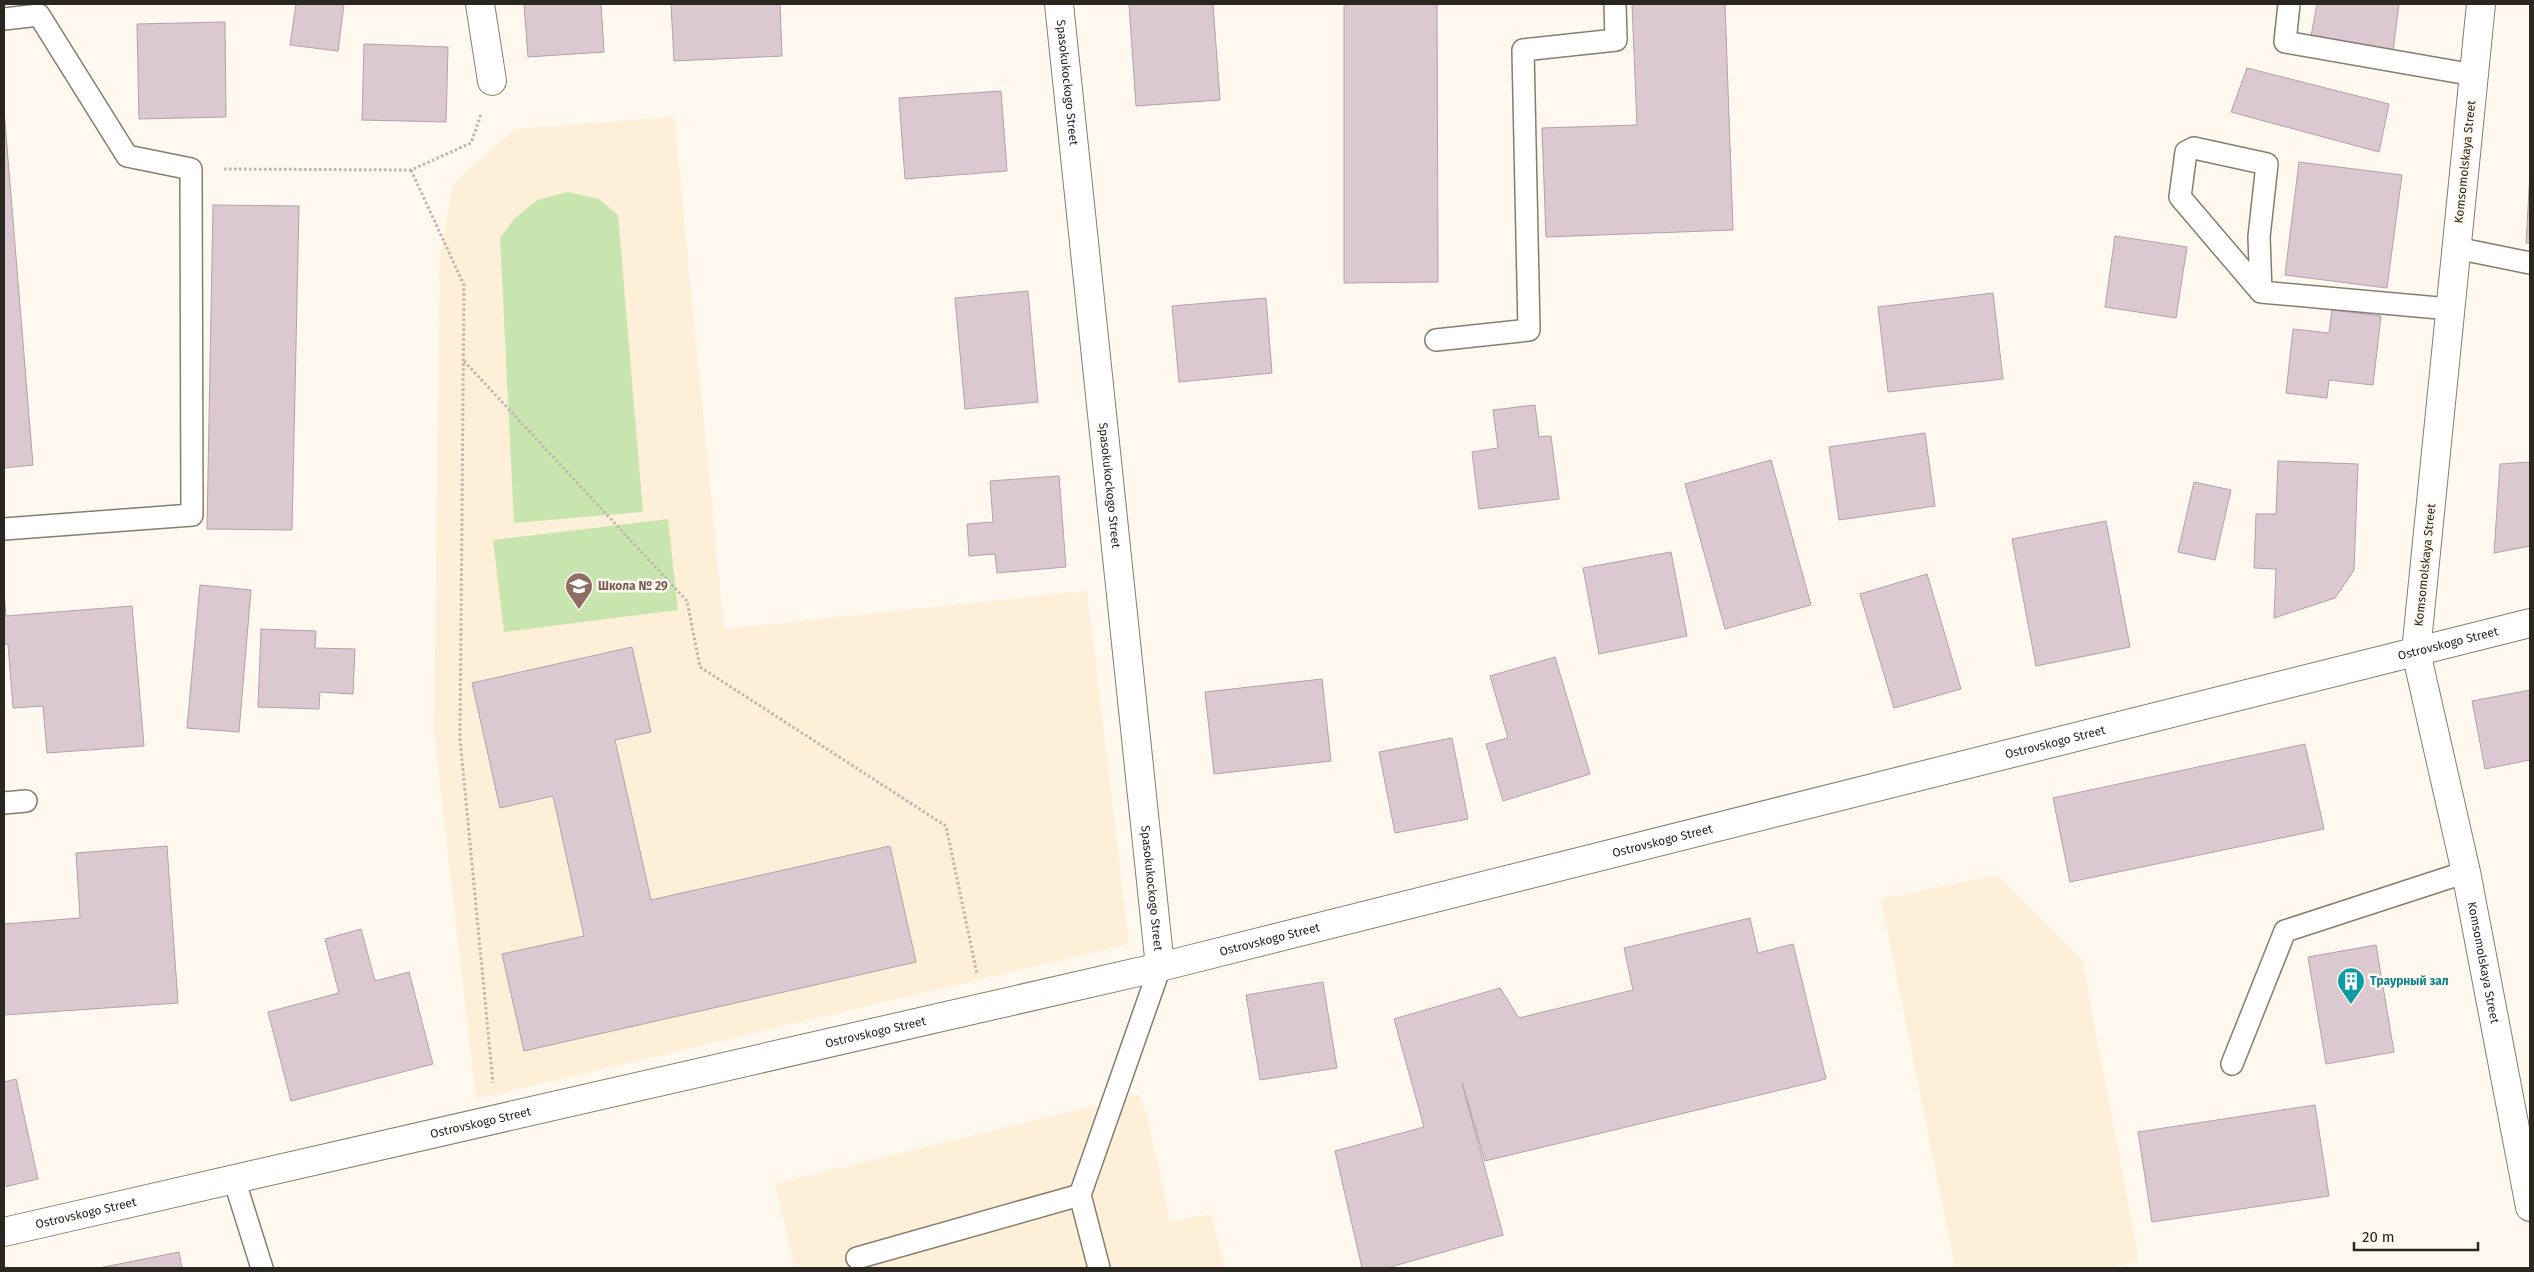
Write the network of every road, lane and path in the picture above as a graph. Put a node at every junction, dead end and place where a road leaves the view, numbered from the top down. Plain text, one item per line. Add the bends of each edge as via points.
1 (480, 4) edge
2 (1060, 4) edge
3 (1615, 4) edge
4 (2289, 4) edge
5 (2481, 4) edge
6 (4, 19) edge
7 (2474, 75) junction
8 (492, 81) joint
9 (191, 170) junction
10 (411, 170) junction
11 (2456, 248) junction
12 (2530, 263) edge
13 (2261, 292) junction
14 (2450, 309) junction
15 (1436, 340) dead end
16 (463, 361) junction
17 (4, 529) edge
18 (2530, 623) edge
19 (2416, 652) junction
20 (26, 801) dead end
21 (4, 803) edge
22 (2466, 872) junction
23 (1160, 968) junction
24 (984, 1008) junction
25 (2232, 1064) dead end
26 (496, 1119) junction
27 (234, 1179) junction
28 (1080, 1195) junction
29 (2530, 1207) edge
30 (4, 1232) edge
31 (857, 1258) dead end
32 (262, 1268) edge
33 (1099, 1268) edge

1 - 8 main road
2 - 23 main road, Spasokukoсkogo Street
3 - 15 lane via 1616,40 1523,50 1529,330
4 - 7 lane via 2285,42
5 - 7 main road, Komsomolskaya Street
6 - 9 lane via 40,15 127,156
7 - 11 main road, Komsomolskaya Street
8 - 10 path via 471,143
9 - 10 path
9 - 17 lane via 192,515
10 - 16 path via 464,285
11 - 12 lane
11 - 14 main road, Komsomolskaya Street
13 - 13 lane via 2180,197 2186,152 2194,148 2267,164 2259,237
13 - 14 lane
14 - 19 main road, Komsomolskaya Street
16 - 24 path via 686,601 700,667 946,826
16 - 26 path via 460,739
18 - 19 main road, Ostrovskogo Street
19 - 22 main road, Komsomolskaya Street
19 - 23 main road, Ostrovskogo Street
20 - 21 lane
22 - 25 lane via 2285,931
22 - 29 main road, Komsomolskaya Street
23 - 24 main road, Ostrovskogo Street
23 - 28 lane
24 - 26 main road, Ostrovskogo Street
26 - 27 main road, Ostrovskogo Street
27 - 30 main road, Ostrovskogo Street
27 - 32 lane
28 - 31 lane
28 - 33 lane

